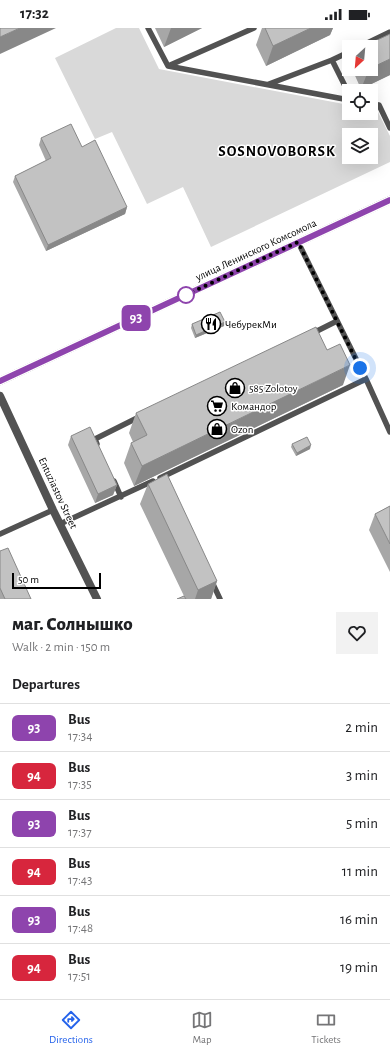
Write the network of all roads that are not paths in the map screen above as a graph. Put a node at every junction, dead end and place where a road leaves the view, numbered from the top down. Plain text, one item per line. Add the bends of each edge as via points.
1 (148, 28) edge
2 (254, 28) edge
3 (390, 32) edge
4 (373, 40) edge
5 (342, 55) edge
6 (332, 60) junction
7 (168, 66) junction
8 (269, 84) junction
9 (344, 84) edge
10 (342, 99) edge
11 (378, 105) edge
12 (390, 128) edge
13 (390, 200) edge
14 (298, 242) junction
15 (338, 321) junction
16 (302, 338) edge
17 (366, 380) junction
18 (0, 381) edge
19 (0, 396) edge
20 (145, 414) edge
21 (390, 432) edge
22 (101, 453) edge
23 (111, 475) edge
24 (121, 497) junction
25 (53, 510) junction
26 (60, 524) junction
27 (0, 534) edge
28 (211, 579) edge
29 (97, 599) edge
30 (220, 599) edge

1 - 7 lane
2 - 7 lane
3 - 4 lane
5 - 6 lane
6 - 8 lane
6 - 9 lane
7 - 8 lane
8 - 10 lane
11 - 12 lane
13 - 14 main road, улица Ленинского Комсомола
14 - 15 lane
14 - 18 main road, улица Ленинского Комсомола
15 - 16 lane
15 - 17 lane
17 - 21 lane
17 - 24 lane
19 - 25 street, Entuziastov Street
20 - 22 lane via 95,439
23 - 24 lane
24 - 26 lane
25 - 26 street, Entuziastov Street
25 - 27 lane
26 - 29 street, Entuziastov Street
28 - 30 lane

